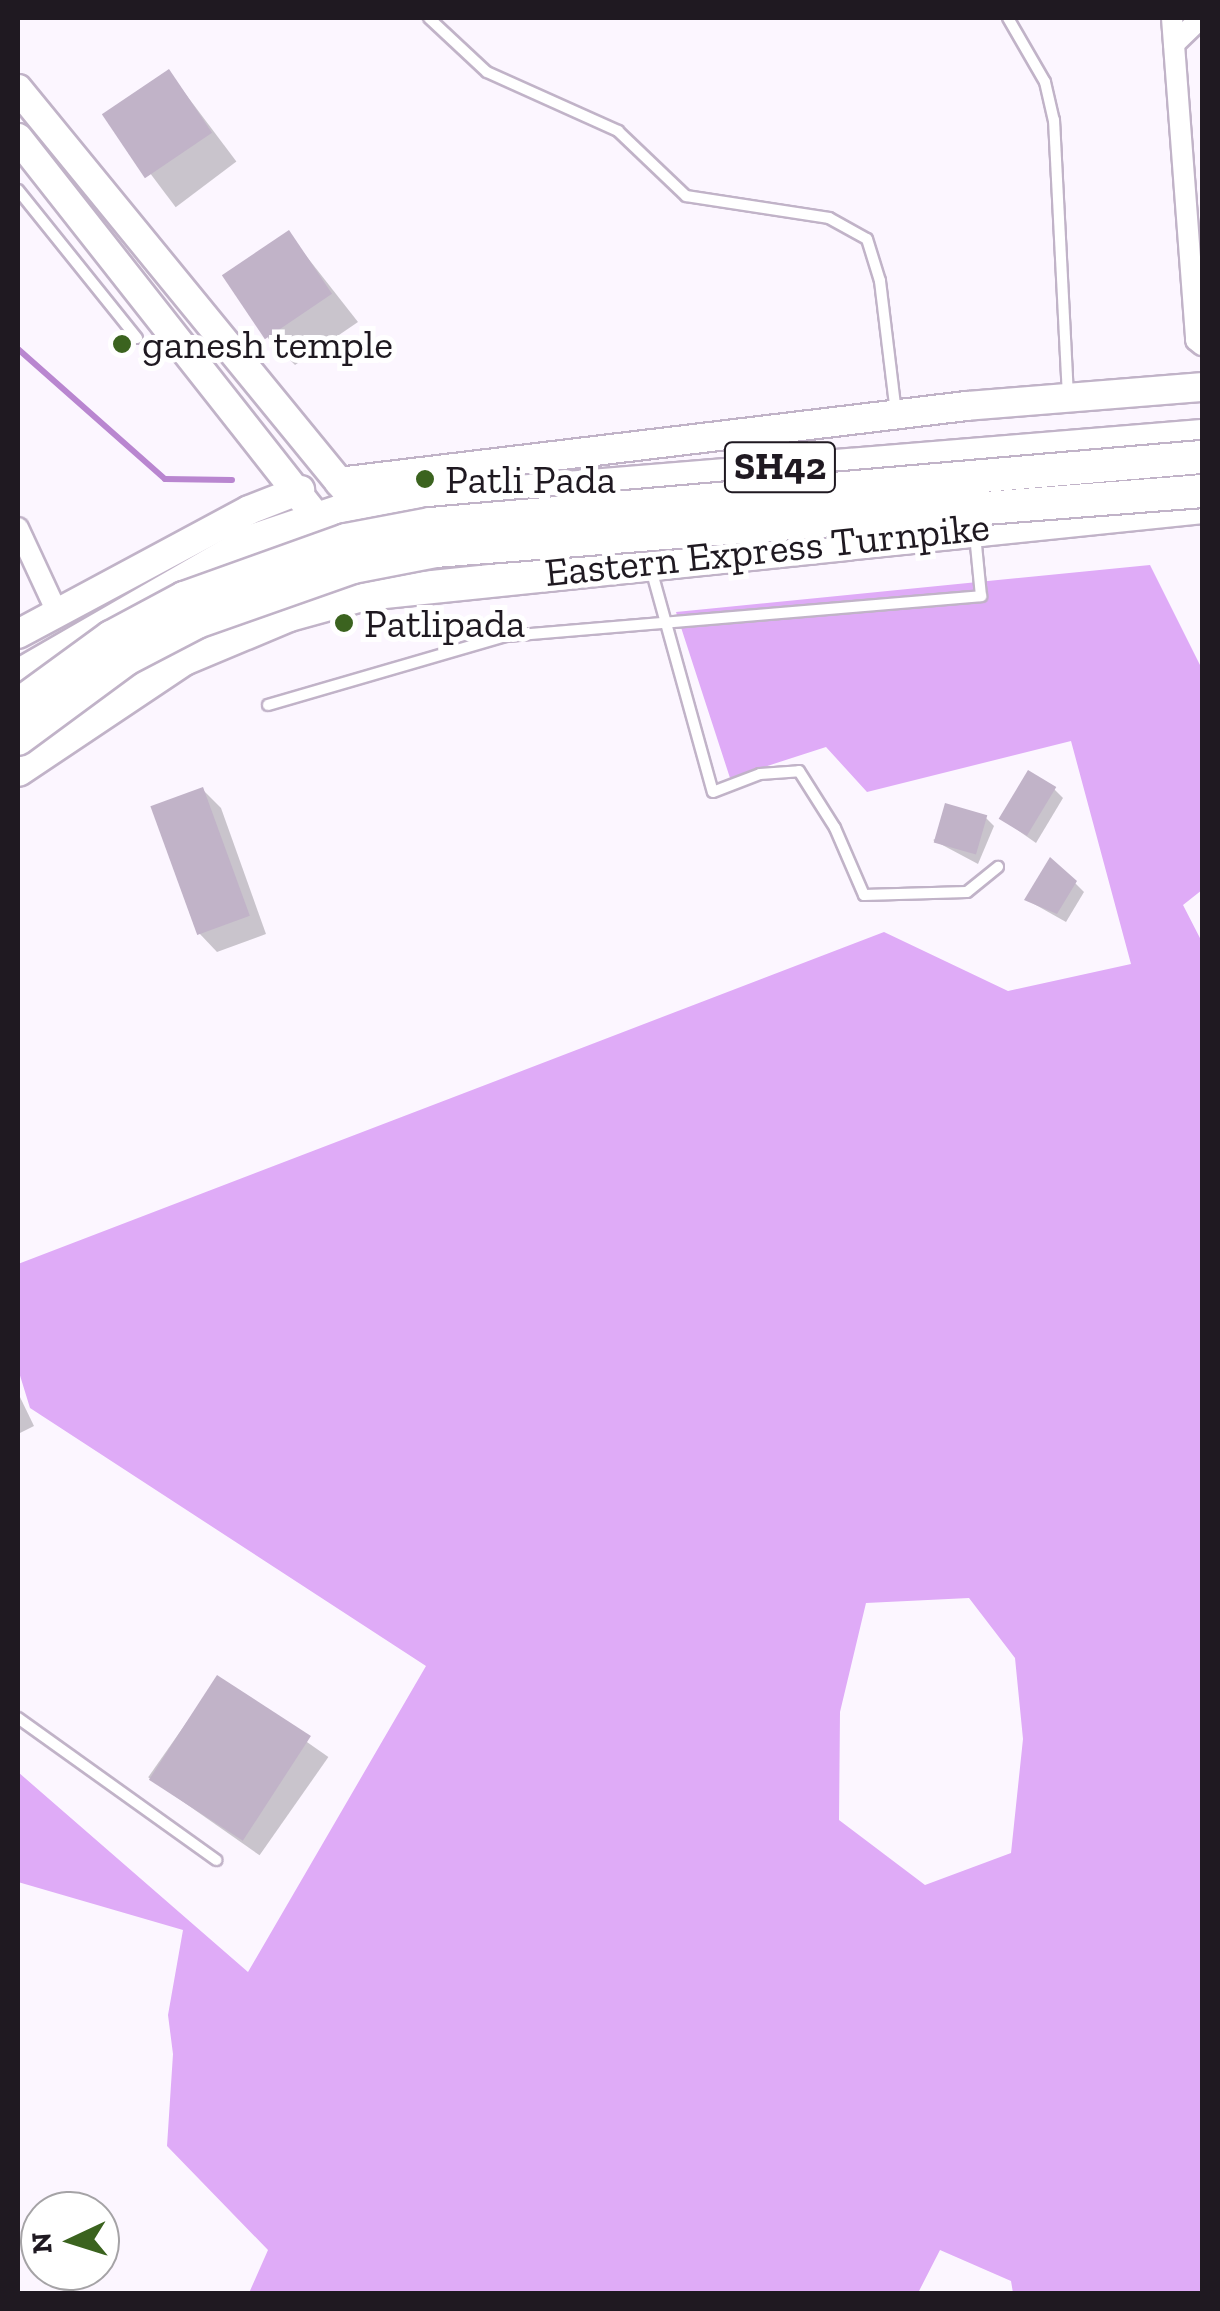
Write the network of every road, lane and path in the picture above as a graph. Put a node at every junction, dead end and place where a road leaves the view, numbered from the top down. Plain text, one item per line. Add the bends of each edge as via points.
1 (429, 18) edge
2 (1008, 18) edge
3 (1172, 18) edge
4 (1201, 18) edge
5 (1174, 44) junction
6 (18, 89) edge
7 (18, 138) edge
8 (18, 190) edge
9 (137, 338) dead end
10 (1202, 345) edge
11 (1202, 387) edge
12 (1068, 398) junction
13 (896, 414) junction
14 (1202, 436) edge
15 (1202, 457) edge
16 (300, 490) junction
17 (1202, 492) edge
18 (349, 493) junction
19 (1202, 507) edge
20 (320, 517) junction
21 (18, 528) edge
22 (974, 529) junction
23 (648, 560) junction
24 (380, 591) junction
25 (56, 612) junction
26 (665, 620) junction
27 (18, 634) edge
28 (18, 676) edge
29 (18, 705) edge
30 (268, 705) dead end
31 (18, 739) edge
32 (18, 770) edge
33 (998, 867) dead end
34 (18, 1718) edge
35 (216, 1860) dead end

1 - 13 lane via 487,72 618,130 686,196 829,218 867,240 880,281
2 - 12 lane via 1045,82 1054,120
3 - 5 street
4 - 5 street
5 - 10 street via 1196,340
6 - 18 street
7 - 16 street
8 - 9 lane
11 - 12 street
12 - 13 street
13 - 18 street
14 - 18 main road, Eastern Express Turnpike / SH42
15 - 29 main road, bridge via 431,524 346,540 184,598 111,637
16 - 20 street
16 - 25 street
17 - 31 main road, bridge via 454,550 353,566 197,622 126,660
18 - 20 main road, Eastern Express Turnpike / SH42
18 - 24 street
19 - 22 main road, Eastern Express Turnpike / SH42
20 - 24 street
20 - 28 main road, Eastern Express Turnpike / SH42 via 179,578
21 - 25 street
22 - 23 main road, Eastern Express Turnpike / SH42
22 - 26 lane via 981,596
23 - 24 main road, Eastern Express Turnpike / SH42
23 - 26 lane
24 - 32 main road, Eastern Express Turnpike / SH42 via 289,615 184,660
25 - 27 street
26 - 30 lane via 506,636
26 - 33 lane via 713,792 760,774 799,771 835,828 864,895 967,892
34 - 35 lane

